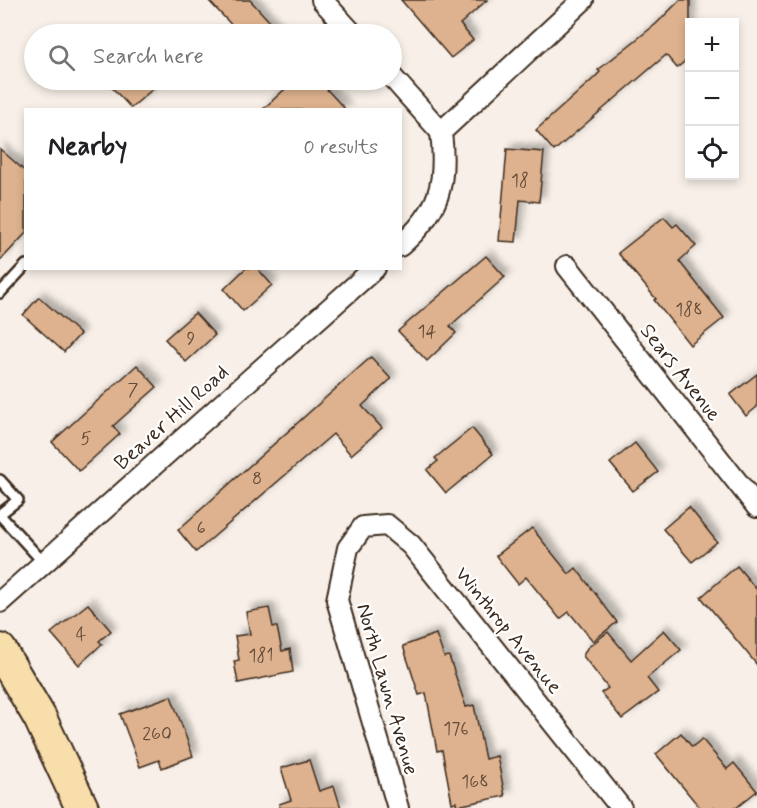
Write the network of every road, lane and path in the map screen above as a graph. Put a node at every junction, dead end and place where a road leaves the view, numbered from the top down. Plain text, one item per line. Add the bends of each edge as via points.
1 (322, 0) edge
2 (583, 0) edge
3 (344, 24) edge
4 (402, 88) edge
5 (441, 132) junction
6 (402, 244) edge
7 (567, 266) dead end
8 (24, 267) edge
9 (373, 270) edge
10 (0, 292) edge
11 (0, 480) edge
12 (757, 507) edge
13 (0, 515) edge
14 (348, 548) joint
15 (43, 562) junction
16 (0, 602) edge
17 (0, 650) edge
18 (82, 808) edge
19 (398, 808) edge
20 (621, 808) edge

1 - 3 street
2 - 5 street
4 - 5 street
5 - 6 street via 444,157 439,196 420,227
7 - 12 street, Sears Avenue
8 - 10 lane
9 - 15 street, Beaver Hill Road
11 - 13 lane via 18,500
13 - 15 lane
14 - 19 street, North Lawn Avenue via 337,600
14 - 20 street, Winthrop Avenue via 363,527 387,525 411,545
15 - 16 street, Beaver Hill Road
17 - 18 main road via 40,718

